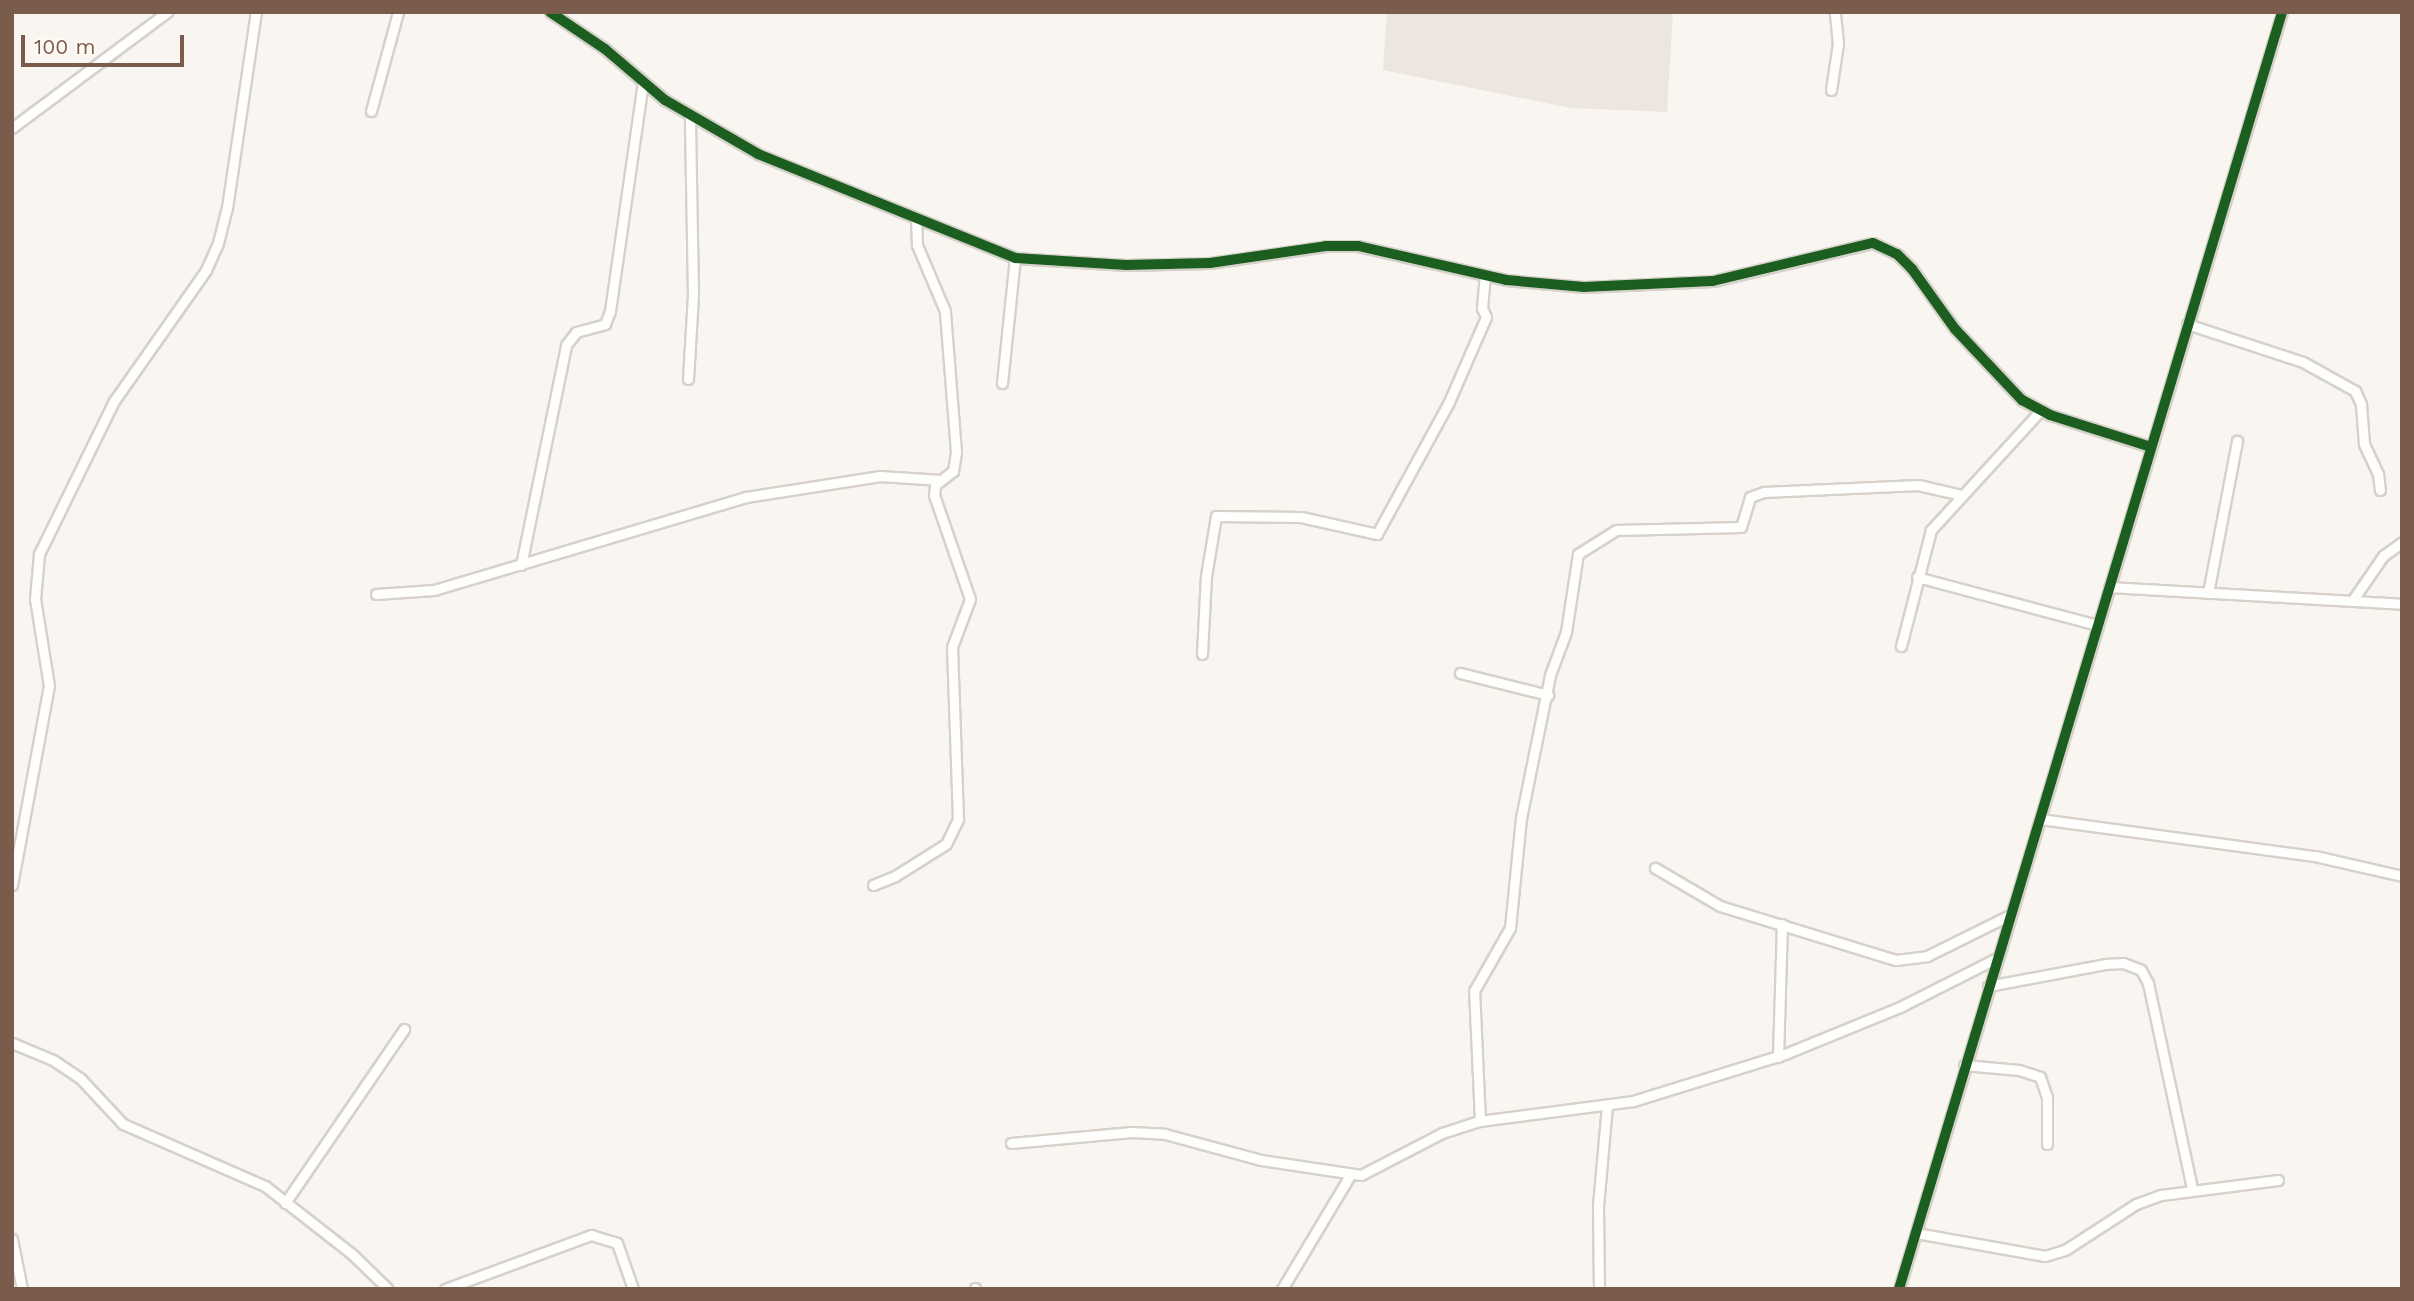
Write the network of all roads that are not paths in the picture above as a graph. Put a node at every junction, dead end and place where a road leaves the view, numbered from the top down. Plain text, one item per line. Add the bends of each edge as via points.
1 (167, 12) edge
2 (256, 12) edge
3 (398, 12) edge
4 (550, 12) edge
5 (1835, 12) edge
6 (2282, 12) edge
7 (643, 82) junction
8 (1831, 90) dead end
9 (371, 111) dead end
10 (690, 116) junction
11 (12, 128) edge
12 (916, 219) junction
13 (1015, 258) junction
14 (1485, 275) junction
15 (2187, 324) junction
16 (688, 379) dead end
17 (1002, 383) dead end
18 (2041, 410) junction
19 (2237, 441) dead end
20 (2151, 447) junction
21 (941, 480) junction
22 (2380, 490) dead end
23 (1961, 495) junction
24 (2402, 542) edge
25 (521, 565) junction
26 (1917, 577) junction
27 (2109, 587) junction
28 (2208, 593) junction
29 (376, 594) dead end
30 (2353, 601) junction
31 (2402, 604) edge
32 (2097, 625) junction
33 (1901, 646) dead end
34 (1202, 654) dead end
35 (1460, 673) dead end
36 (1548, 695) junction
37 (2040, 818) junction
38 (1655, 868) dead end
39 (2402, 876) edge
40 (12, 885) edge
41 (873, 885) dead end
42 (2010, 915) junction
43 (1782, 925) junction
44 (1997, 958) junction
45 (1988, 986) junction
46 (404, 1029) dead end
47 (12, 1043) edge
48 (1778, 1056) junction
49 (1965, 1065) junction
50 (1607, 1106) junction
51 (1480, 1121) junction
52 (1011, 1143) dead end
53 (2048, 1144) dead end
54 (1349, 1177) junction
55 (2278, 1180) dead end
56 (2192, 1188) junction
57 (285, 1203) junction
58 (1916, 1233) junction
59 (12, 1239) edge
60 (22, 1289) edge
61 (388, 1289) edge
62 (445, 1289) edge
63 (633, 1289) edge
64 (1282, 1289) edge
65 (1599, 1289) edge
66 (1899, 1289) edge

1 - 11 street
2 - 40 street via 218,243 206,270 114,401 39,554 35,600 49,686
3 - 9 street
4 - 7 street via 605,49
5 - 8 street via 1838,43
6 - 15 street
7 - 10 street
7 - 25 street via 610,311 605,324 576,332 566,345
10 - 12 street via 790,169
10 - 16 street via 693,295
12 - 13 street
12 - 21 street via 917,245 945,311 957,452 953,471
13 - 14 street via 1126,265 1210,263 1326,246 1359,246
13 - 17 street
14 - 18 street via 1584,287 1713,281 1872,243 1905,262 1991,371
14 - 34 street via 1482,307 1486,317 1448,404 1377,534 1301,517 1216,516 1206,576
15 - 20 street
15 - 22 street via 2302,362 2355,391 2361,404 2364,444
18 - 20 street
18 - 23 street
19 - 28 street
20 - 27 street
21 - 25 street via 880,475 746,497
21 - 41 street via 934,485 934,495 970,598 953,647 957,829 946,844
23 - 26 street via 1931,530
23 - 36 street via 1918,485 1764,492 1750,497 1745,519 1735,528 1616,530 1586,547 1575,562 1566,632
24 - 30 street via 2383,556
25 - 29 street via 433,590
26 - 32 street
26 - 33 street
27 - 28 street
27 - 32 street
28 - 30 street
30 - 31 street
32 - 37 street
35 - 36 street
36 - 51 street via 1521,818 1510,928 1474,991
37 - 39 street via 2315,856
37 - 42 street
38 - 43 street via 1720,906
42 - 43 street via 1927,956 1896,960
42 - 44 street
43 - 48 street
44 - 45 street
44 - 48 street via 1900,1007
45 - 49 street
45 - 56 street via 2105,964 2123,963 2141,970 2148,983
46 - 57 street
47 - 57 street via 81,1079 123,1124 257,1181
48 - 50 street
49 - 53 street via 2019,1070 2040,1077 2047,1097
49 - 58 street
50 - 51 street
50 - 65 street via 1598,1206
51 - 54 street via 1442,1133 1374,1170
52 - 54 street via 1131,1132 1165,1134
54 - 64 street
55 - 56 street
56 - 58 street via 2136,1204 2065,1250 2045,1256
57 - 61 street via 352,1254
58 - 66 street
59 - 60 street
62 - 63 street via 591,1235 617,1243

